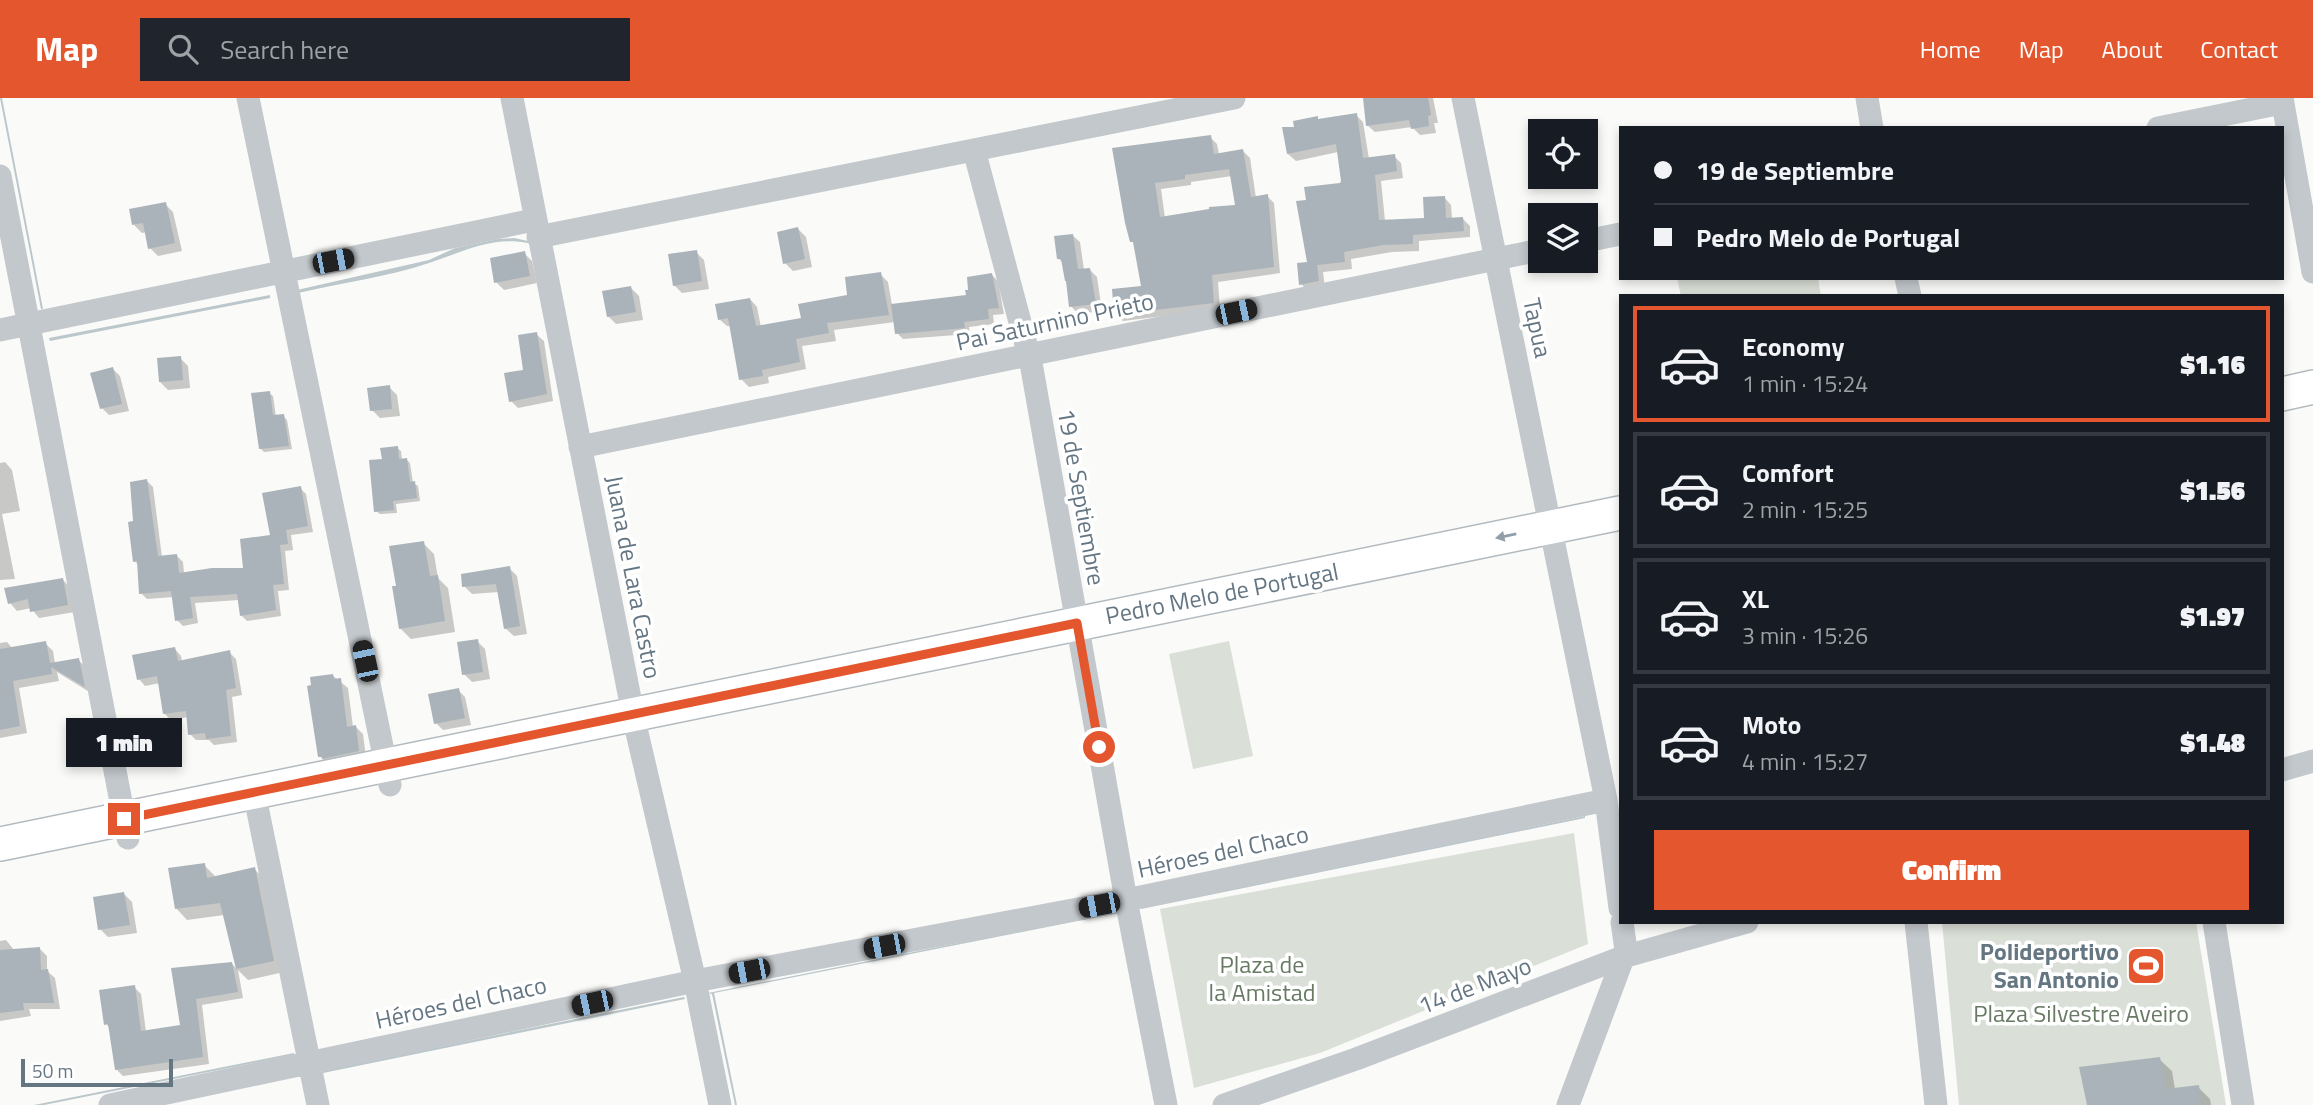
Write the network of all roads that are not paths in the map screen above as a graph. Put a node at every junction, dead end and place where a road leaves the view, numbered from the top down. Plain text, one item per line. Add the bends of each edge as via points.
1 (248, 98) edge
2 (512, 98) edge
3 (1234, 98) edge
4 (1463, 98) edge
5 (1867, 98) edge
6 (2282, 101) edge
7 (1872, 126) edge
8 (2167, 126) edge
9 (974, 150) junction
10 (0, 176) edge
11 (536, 228) junction
12 (1619, 234) edge
13 (1598, 239) edge
14 (1528, 252) edge
15 (1496, 258) junction
16 (283, 272) junction
17 (2313, 272) edge
18 (29, 324) junction
19 (0, 330) edge
20 (1028, 355) junction
21 (2313, 374) edge
22 (2284, 380) edge
23 (2313, 387) edge
24 (2284, 394) edge
25 (580, 447) junction
26 (1619, 513) edge
27 (1619, 536) edge
28 (1554, 538) junction
29 (1079, 634) junction
30 (636, 724) junction
31 (2313, 761) edge
32 (2284, 769) edge
33 (388, 775) junction
34 (1606, 800) junction
35 (256, 802) junction
36 (126, 828) junction
37 (0, 844) edge
38 (0, 864) edge
39 (1126, 900) junction
40 (1619, 900) edge
41 (1622, 924) edge
42 (1740, 924) edge
43 (1916, 924) edge
44 (2214, 924) edge
45 (1623, 957) junction
46 (695, 981) junction
47 (309, 1062) junction
48 (110, 1105) edge
49 (318, 1105) edge
50 (720, 1105) edge
51 (1166, 1105) edge
52 (1224, 1105) edge
53 (1568, 1105) edge
54 (1936, 1105) edge
55 (2243, 1105) edge

1 - 16 street
2 - 11 street, Juana de Lara Castro
3 - 9 street
4 - 15 street, Tapua
5 - 7 street
6 - 8 street
6 - 17 street
9 - 11 street
9 - 20 street, 19 de Septiembre
10 - 18 street
11 - 16 street
11 - 25 street, Juana de Lara Castro
12 - 13 street
14 - 15 street, Pai Saturnino Prieto
15 - 20 street, Pai Saturnino Prieto
15 - 28 street, Tapua
16 - 18 street
16 - 33 street
18 - 19 street
18 - 36 street
20 - 25 street, Pai Saturnino Prieto
20 - 29 street, 19 de Septiembre
21 - 22 street
23 - 24 street
25 - 30 street, Juana de Lara Castro
26 - 28 street, Pedro Melo de Portugal
27 - 28 street, Pedro Melo de Portugal
28 - 29 street, Pedro Melo de Portugal
28 - 34 street, Tapua
29 - 30 street, Pedro Melo de Portugal
29 - 39 street, 19 de Septiembre
30 - 33 street, Pedro Melo de Portugal
30 - 46 street, Juana de Lara Castro
31 - 32 street
33 - 35 street, Pedro Melo de Portugal
34 - 39 street, Héroes del Chaco
34 - 40 street, Tapua
35 - 36 street, Pedro Melo de Portugal
35 - 47 street
36 - 37 street, Pedro Melo de Portugal
36 - 38 street, Pedro Melo de Portugal
39 - 46 street, Héroes del Chaco
39 - 51 street, 19 de Septiembre
41 - 45 street
42 - 45 street, 14 de Mayo
43 - 54 street
44 - 55 street
45 - 52 street, 14 de Mayo
45 - 53 street
46 - 47 street, Héroes del Chaco
46 - 50 street, Juana de Lara Castro
47 - 48 street, Héroes del Chaco
47 - 49 street

